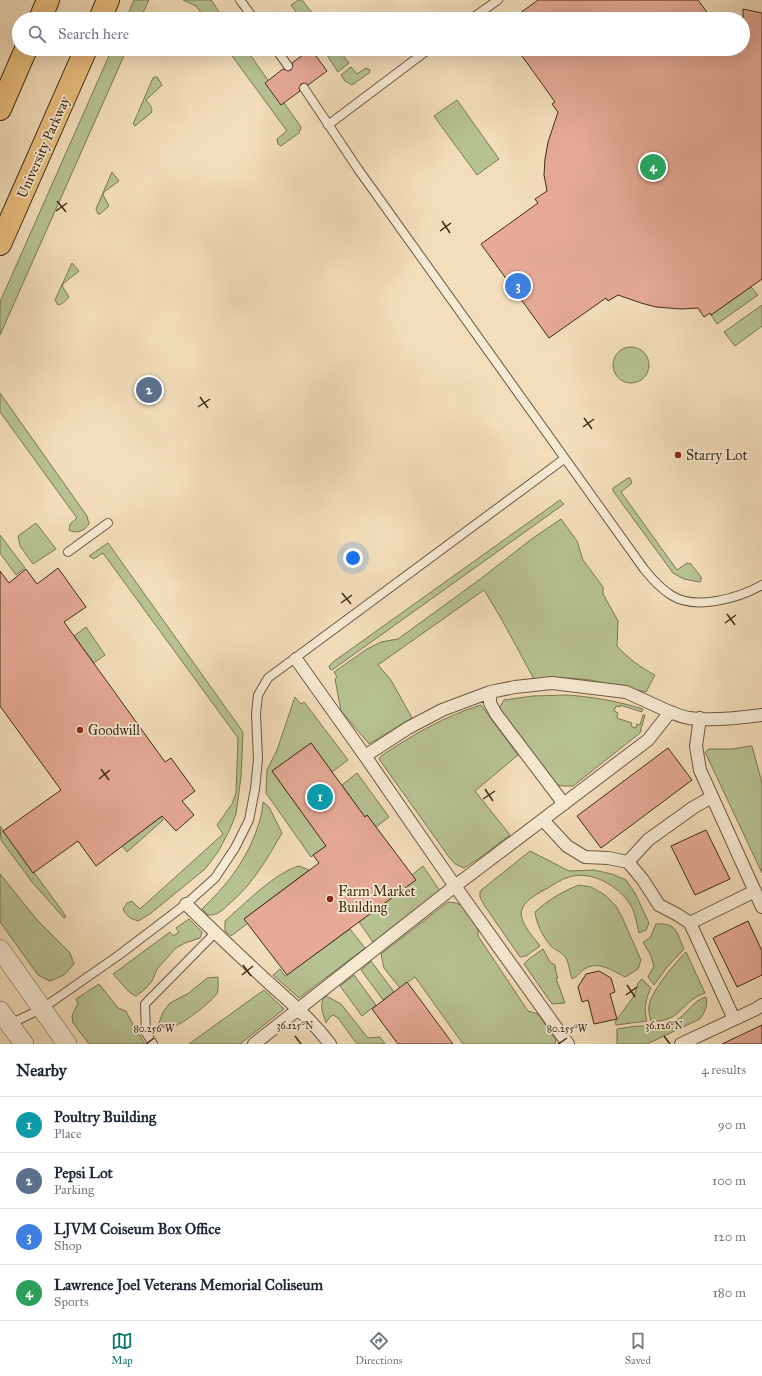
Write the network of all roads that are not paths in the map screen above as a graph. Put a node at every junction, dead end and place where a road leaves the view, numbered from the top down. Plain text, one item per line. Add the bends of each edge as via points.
1 (48, 0) edge
2 (108, 0) edge
3 (240, 0) edge
4 (498, 0) edge
5 (43, 12) edge
6 (103, 12) edge
7 (249, 12) edge
8 (481, 12) edge
9 (23, 56) edge
10 (83, 56) edge
11 (281, 56) edge
12 (420, 56) edge
13 (288, 66) dead end
14 (304, 88) dead end
15 (0, 109) edge
16 (328, 125) junction
17 (0, 244) edge
18 (564, 459) junction
19 (108, 523) dead end
20 (68, 552) dead end
21 (762, 585) edge
22 (296, 659) junction
23 (490, 692) junction
24 (670, 712) junction
25 (762, 715) edge
26 (700, 718) junction
27 (365, 756) junction
28 (712, 797) junction
29 (564, 804) junction
30 (543, 820) junction
31 (628, 862) junction
32 (455, 886) junction
33 (755, 891) junction
34 (186, 904) junction
35 (762, 907) edge
36 (690, 923) junction
37 (215, 933) junction
38 (0, 949) edge
39 (762, 1005) edge
40 (43, 1008) junction
41 (299, 1008) junction
42 (5, 1018) edge
43 (734, 1019) junction
44 (24, 1044) edge
45 (67, 1044) edge
46 (153, 1044) edge
47 (254, 1044) edge
48 (330, 1044) edge
49 (568, 1044) edge
50 (680, 1044) edge

1 - 5 main road
2 - 6 main road
3 - 7 lane
4 - 8 lane
9 - 15 main road
10 - 17 main road, University Parkway
11 - 13 lane
12 - 16 lane
14 - 16 lane
16 - 18 lane
18 - 21 lane via 644,569 658,586 672,596 685,601 717,601
18 - 22 lane
19 - 20 lane
22 - 27 street
22 - 34 lane via 268,678 258,695 258,759 255,789 243,834 215,878
23 - 24 street via 552,683 626,692
23 - 27 street via 442,710
23 - 29 street via 490,703 496,714
24 - 26 street via 689,718
24 - 29 street via 648,740
25 - 26 street via 744,718
26 - 28 street via 696,746 700,770
27 - 32 street
28 - 31 street via 648,840
28 - 33 street
29 - 30 street
30 - 31 street via 567,846 585,857
30 - 32 street
31 - 36 street via 643,880 658,905
32 - 41 street
32 - 49 street
33 - 35 street
33 - 36 street
34 - 37 street
34 - 40 lane
36 - 43 street
37 - 41 street
37 - 46 lane via 145,1004 146,1033
38 - 40 street
39 - 43 street
40 - 42 lane
40 - 45 street
41 - 47 street
41 - 48 street via 319,1028
42 - 44 street
43 - 50 street

